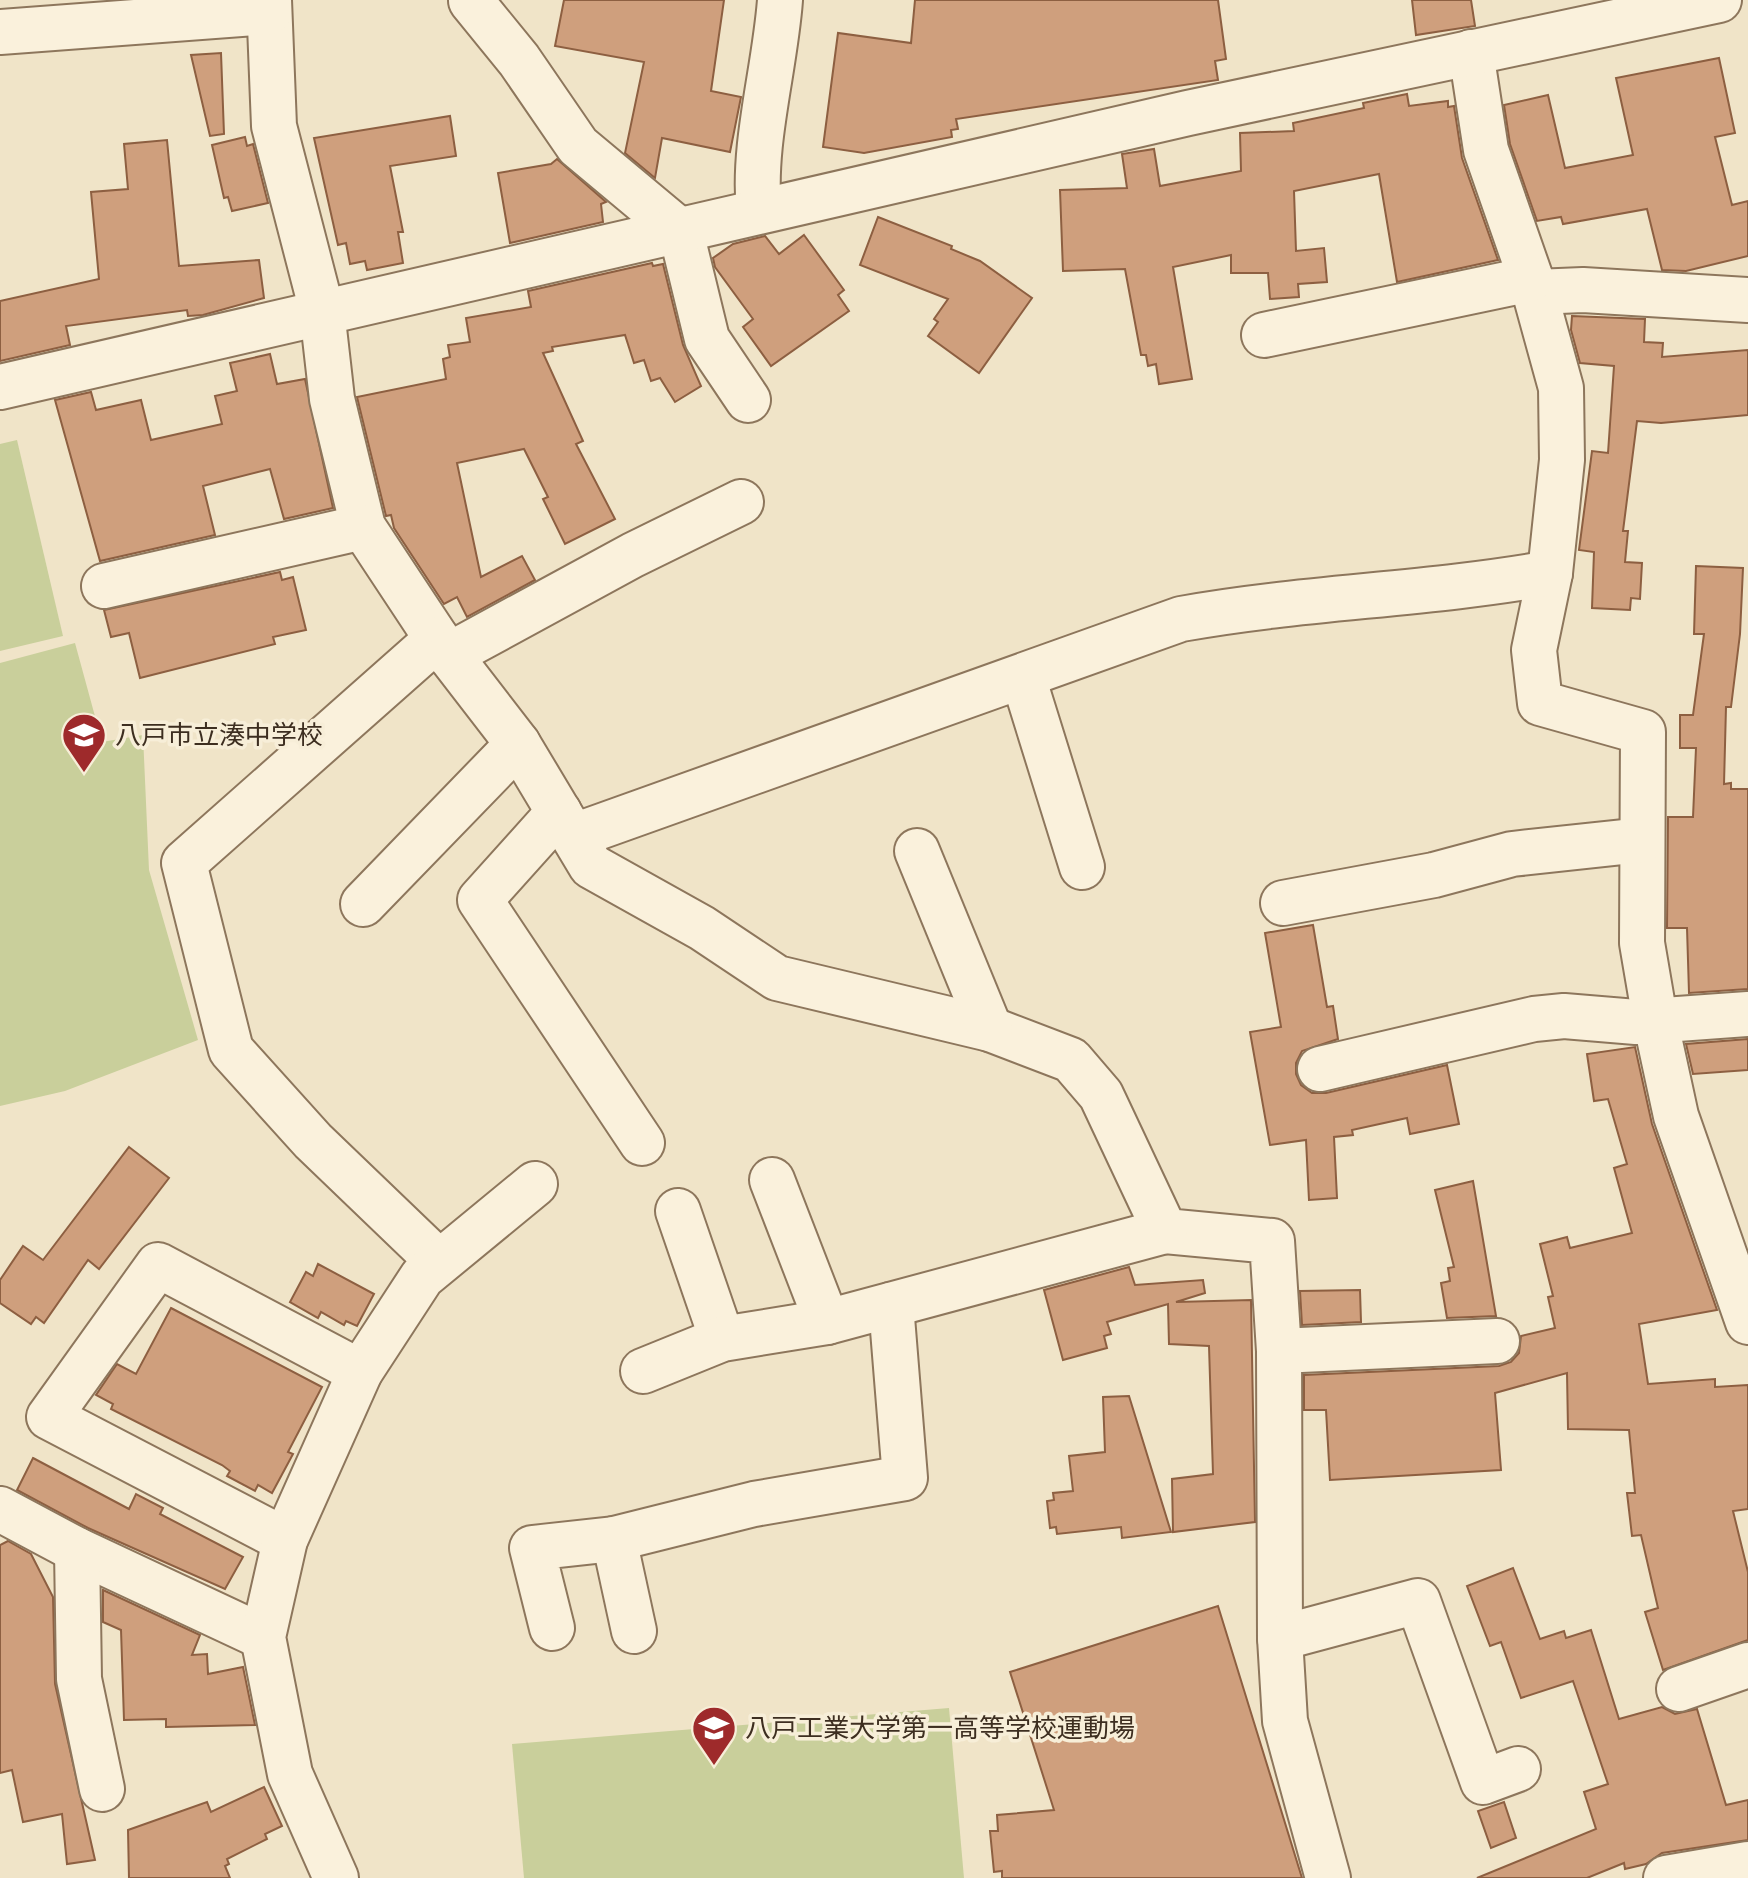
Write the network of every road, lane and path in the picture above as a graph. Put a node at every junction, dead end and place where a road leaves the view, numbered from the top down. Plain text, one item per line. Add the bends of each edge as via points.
1 (780, 0) edge
2 (1719, 0) edge
3 (471, 1) edge
4 (269, 6) edge
5 (0, 32) edge
6 (1471, 52) junction
7 (759, 211) junction
8 (681, 232) junction
9 (1533, 285) junction
10 (1748, 300) edge
11 (322, 311) junction
12 (1264, 335) dead end
13 (0, 387) edge
14 (748, 400) dead end
15 (741, 502) dead end
16 (363, 527) junction
17 (1550, 573) junction
18 (104, 586) dead end
19 (443, 647) junction
20 (1023, 677) junction
21 (518, 744) junction
22 (566, 824) junction
23 (1642, 840) junction
24 (917, 851) dead end
25 (1082, 867) dead end
26 (1283, 903) dead end
27 (363, 904) dead end
28 (1748, 1014) edge
29 (1655, 1019) junction
30 (990, 1029) junction
31 (1320, 1069) dead end
32 (642, 1143) dead end
33 (772, 1180) dead end
34 (535, 1184) dead end
35 (678, 1211) dead end
36 (1165, 1231) junction
37 (438, 1261) junction
38 (891, 1305) junction
39 (827, 1322) junction
40 (1748, 1322) edge
41 (722, 1339) junction
42 (1497, 1341) dead end
43 (1279, 1351) junction
44 (643, 1371) dead end
45 (360, 1372) junction
46 (0, 1509) edge
47 (614, 1539) junction
48 (285, 1540) junction
49 (77, 1550) junction
50 (552, 1628) dead end
51 (634, 1631) dead end
52 (263, 1637) junction
53 (1280, 1638) junction
54 (1748, 1665) edge
55 (1679, 1689) dead end
56 (1518, 1769) dead end
57 (102, 1789) dead end
58 (1748, 1864) edge
59 (336, 1878) edge
60 (1328, 1878) edge
61 (1666, 1878) edge

1 - 7 street via 755,181
2 - 6 street
3 - 8 street via 578,146
4 - 5 street
4 - 11 street via 274,126
6 - 7 street
6 - 9 street via 1486,150
7 - 8 street
8 - 11 street
8 - 14 street via 707,339
9 - 10 street
9 - 12 street
9 - 17 street via 1561,388 1562,460
11 - 13 street
11 - 16 street via 332,399
15 - 19 street
16 - 18 street
16 - 19 street
17 - 20 street via 1466,588 1181,619
17 - 23 street via 1534,650 1540,703 1643,732
19 - 21 street
19 - 37 street via 184,863 231,1050 313,1141
20 - 22 street
20 - 25 street
21 - 22 street
21 - 27 street
22 - 30 street via 591,866 702,928 777,978
22 - 32 street via 480,900
23 - 26 street via 1512,854 1434,875
23 - 29 street via 1642,943
24 - 30 street
28 - 29 street
29 - 31 street via 1534,1019
29 - 40 street via 1676,1116
30 - 36 street via 1071,1060 1101,1095
33 - 39 street
34 - 37 street
35 - 41 street
36 - 38 street
36 - 43 street via 1272,1241
37 - 45 street
38 - 39 street
38 - 47 street via 905,1478 754,1504
39 - 41 street
41 - 44 street
42 - 43 street
43 - 53 street
45 - 48 street
45 - 48 street via 158,1265 49,1417
46 - 49 street
47 - 50 street via 532,1548
47 - 51 street
48 - 52 street
49 - 52 street
49 - 57 street via 79,1679
52 - 59 street via 290,1774
53 - 56 street via 1418,1601 1483,1782
53 - 60 street via 1285,1721
54 - 55 street
58 - 61 street

